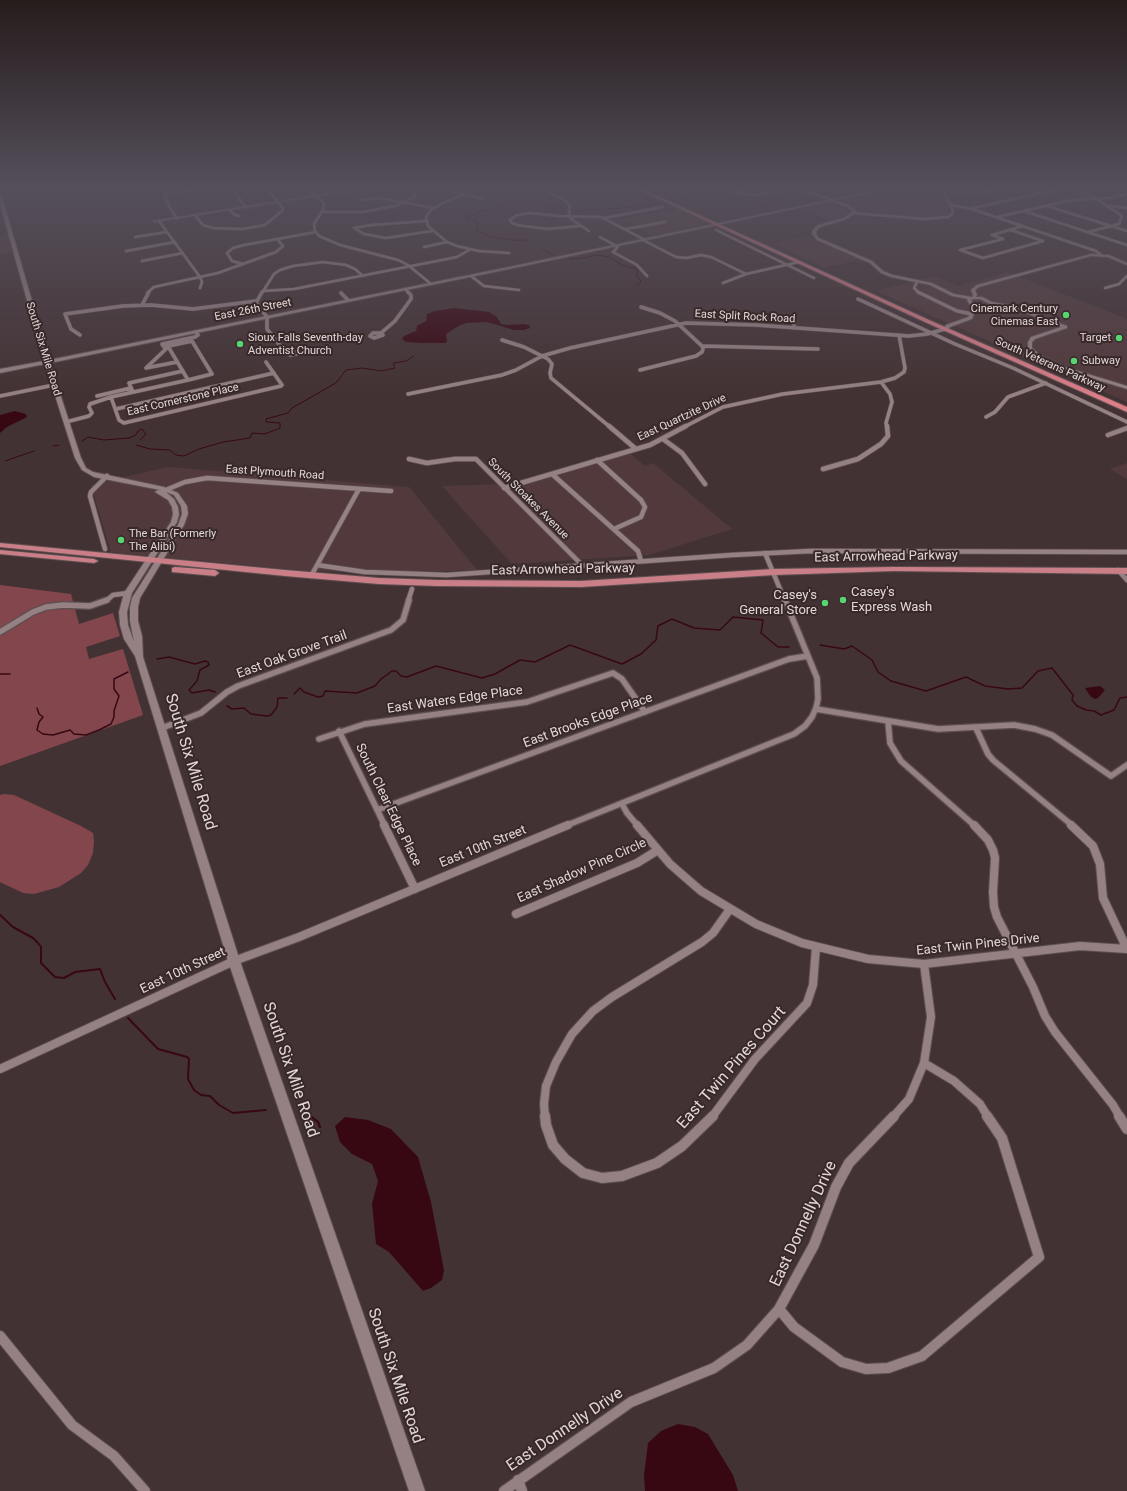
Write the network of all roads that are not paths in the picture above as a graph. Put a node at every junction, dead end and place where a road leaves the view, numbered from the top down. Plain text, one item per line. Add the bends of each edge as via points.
1 (16, 258) edge
2 (160, 258) edge
3 (186, 258) edge
4 (230, 258) edge
5 (261, 258) edge
6 (391, 258) edge
7 (454, 258) edge
8 (560, 258) edge
9 (622, 258) edge
10 (713, 258) edge
11 (773, 258) edge
12 (790, 258) edge
13 (795, 258) edge
14 (860, 258) edge
15 (1082, 258) edge
16 (1111, 258) edge
17 (142, 261) dead end
18 (799, 262) junction
19 (243, 264) junction
20 (786, 264) junction
21 (1127, 264) edge
22 (410, 267) junction
23 (746, 274) junction
24 (363, 276) junction
25 (471, 276) junction
26 (647, 276) dead end
27 (1127, 276) edge
28 (200, 277) junction
29 (814, 278) dead end
30 (918, 282) junction
31 (723, 283) dead end
32 (990, 283) junction
33 (431, 284) junction
34 (200, 288) dead end
35 (1105, 288) dead end
36 (405, 289) junction
37 (519, 290) dead end
38 (263, 291) junction
39 (341, 293) dead end
40 (858, 299) dead end
41 (348, 300) junction
42 (972, 300) junction
43 (256, 301) junction
44 (981, 303) junction
45 (142, 305) junction
46 (641, 307) dead end
47 (794, 314) dead end
48 (972, 314) junction
49 (267, 318) junction
50 (1047, 322) junction
51 (679, 324) junction
52 (794, 328) junction
53 (947, 328) junction
54 (1063, 328) junction
55 (954, 329) junction
56 (196, 332) junction
57 (1049, 332) junction
58 (381, 333) dead end
59 (932, 333) junction
60 (80, 335) dead end
61 (899, 336) junction
62 (502, 340) dead end
63 (702, 346) junction
64 (165, 347) junction
65 (818, 349) dead end
66 (286, 353) dead end
67 (542, 356) junction
68 (174, 357) junction
69 (47, 362) junction
70 (177, 362) junction
71 (266, 362) dead end
72 (167, 364) junction
73 (640, 370) dead end
74 (0, 371) edge
75 (183, 371) junction
76 (274, 373) junction
77 (186, 380) junction
78 (882, 382) junction
79 (1046, 383) junction
80 (54, 385) junction
81 (1127, 388) edge
82 (132, 390) junction
83 (190, 392) junction
84 (408, 394) dead end
85 (0, 396) edge
86 (97, 396) dead end
87 (111, 397) junction
88 (1127, 405) edge
89 (116, 409) junction
90 (1127, 410) edge
91 (986, 417) dead end
92 (66, 422) junction
93 (1127, 422) edge
94 (1127, 428) edge
95 (1108, 435) dead end
96 (663, 439) junction
97 (636, 449) junction
98 (409, 459) dead end
99 (597, 460) junction
100 (823, 469) dead end
101 (552, 474) junction
102 (105, 478) junction
103 (705, 484) dead end
104 (504, 488) junction
105 (359, 489) junction
106 (390, 490) dead end
107 (163, 491) junction
108 (614, 529) junction
109 (0, 545) edge
110 (105, 549) dead end
111 (0, 552) edge
112 (1127, 552) edge
113 (765, 553) junction
114 (641, 561) junction
115 (152, 564) junction
116 (317, 565) junction
117 (582, 565) junction
118 (1124, 574) edge
119 (311, 576) junction
120 (775, 576) junction
121 (251, 577) junction
122 (514, 584) junction
123 (412, 589) junction
124 (128, 593) junction
125 (0, 632) edge
126 (808, 656) junction
127 (139, 657) junction
128 (816, 709) junction
129 (645, 712) junction
130 (888, 721) junction
131 (162, 728) junction
132 (976, 728) junction
133 (339, 731) junction
134 (319, 738) dead end
135 (1127, 765) edge
136 (622, 804) junction
137 (377, 810) junction
138 (658, 850) junction
139 (415, 889) junction
140 (730, 909) junction
141 (516, 914) dead end
142 (816, 947) junction
143 (1127, 949) edge
144 (1016, 953) junction
145 (234, 960) junction
146 (924, 964) junction
147 (924, 1063) junction
148 (0, 1069) edge
149 (1127, 1129) edge
150 (779, 1309) junction
151 (0, 1336) edge
152 (518, 1480) junction
153 (145, 1491) edge
154 (417, 1491) edge
155 (504, 1491) edge
156 (522, 1491) edge

1 - 69 main road, South Six Mile Road
2 - 17 street
3 - 28 street
4 - 19 street via 232,261
5 - 19 street
6 - 22 street
7 - 22 street
8 - 25 main road, East 26th Street
9 - 26 street via 637,265
10 - 23 street
11 - 20 street
12 - 18 highway, South Veterans Parkway
13 - 53 highway, South Veterans Parkway
14 - 30 street via 874,264 888,275
15 - 32 street
16 - 21 street
18 - 20 street
18 - 53 highway, South Veterans Parkway
19 - 28 street
20 - 23 street
20 - 29 street
22 - 24 street
22 - 33 street
23 - 31 street
24 - 38 street via 289,290
24 - 38 street via 346,265 316,260 277,271
25 - 33 main road, East 26th Street
25 - 37 street via 484,286
27 - 35 street via 1119,284
28 - 34 street
28 - 45 street via 154,287 147,293
30 - 42 street via 950,295
30 - 48 street via 914,288 918,292 957,311
32 - 42 street via 975,288
32 - 44 street via 979,290
33 - 36 main road, East 26th Street
36 - 41 main road, East 26th Street
36 - 58 street via 411,295 411,300 395,322
38 - 43 street
39 - 41 street
40 - 59 street
41 - 49 main road, East 26th Street
42 - 44 street
42 - 48 street
43 - 45 street via 193,310
43 - 49 street via 256,305
44 - 50 street via 1009,308
44 - 54 street via 1019,308
44 - 55 street via 976,307 976,318 971,324
45 - 60 street via 65,314 71,328
46 - 51 street
47 - 52 street
48 - 53 street via 968,319
49 - 56 main road, East 26th Street
49 - 66 street via 266,329
50 - 54 street
50 - 57 street via 1054,328
51 - 52 street, East Split Rock Road via 726,323
51 - 63 street
51 - 67 street, East Split Rock Road
52 - 61 street, East Split Rock Road
53 - 55 highway, South Veterans Parkway
53 - 59 street, East Split Rock Road
53 - 90 highway, South Veterans Parkway
54 - 57 street
55 - 88 highway, South Veterans Parkway
56 - 64 street via 198,335 195,337 162,344
56 - 69 main road, East 26th Street
57 - 81 street via 1030,340 1029,346 1036,354 1069,370
59 - 61 street, East Split Rock Road
59 - 79 street
61 - 78 street, East Quartzite Drive via 905,370 900,376
62 - 67 street
63 - 65 street
63 - 73 street via 702,352 696,356
64 - 68 street via 169,348
64 - 72 street via 146,368
64 - 77 street via 192,341 212,374
67 - 84 street, East Split Rock Road via 507,374
67 - 97 street via 552,364 550,375 554,381
68 - 70 street
68 - 72 street
69 - 74 main road, East 26th Street
69 - 80 main road, South Six Mile Road
70 - 72 street
70 - 75 street
71 - 76 street, East Cornerstone Place
75 - 77 street
75 - 82 street via 129,383
76 - 83 street
76 - 89 street, East Cornerstone Place via 281,386 140,420 121,422
77 - 82 street
77 - 83 street
78 - 96 street, East Quartzite Drive via 812,390 737,403 712,412
78 - 100 street via 892,402 886,423 888,436 881,444 856,460
79 - 91 street via 1008,397 995,412
79 - 93 street
80 - 85 street
80 - 92 main road, South Six Mile Road
82 - 86 street
82 - 87 street
83 - 89 street
87 - 89 street, East Cornerstone Place
87 - 92 street, East Cornerstone Place via 90,404 92,413 89,416
92 - 102 main road, South Six Mile Road via 80,463 90,473
94 - 95 street
96 - 97 street, East Quartzite Drive
96 - 103 street via 682,453
97 - 99 street, East Quartzite Drive
98 - 104 street, South Stoakes Avenue via 427,463 476,459
99 - 101 street, East Quartzite Drive
99 - 108 street via 642,500 646,507 641,517
101 - 104 street, East Quartzite Drive
101 - 108 street
102 - 107 main road, South Six Mile Road
102 - 110 street via 90,496
104 - 117 street, South Stoakes Avenue
105 - 106 street, East Plymouth Road
105 - 107 street, East Plymouth Road via 207,478 185,482
105 - 116 street
107 - 115 main road, South Six Mile Road via 171,499 176,514
108 - 114 street via 638,551
109 - 115 main road, East Arrowhead Parkway
111 - 115 main road, East Arrowhead Parkway
112 - 113 street, East Arrowhead Parkway
113 - 114 street, East Arrowhead Parkway
113 - 120 street, East 10th Street
114 - 117 street, East Arrowhead Parkway
115 - 119 main road, East Arrowhead Parkway
115 - 121 main road, East Arrowhead Parkway
115 - 124 main road, South Six Mile Road
115 - 127 main road, South Six Mile Road via 136,595 134,607
116 - 117 street, East Arrowhead Parkway via 365,572 420,575
116 - 119 street
118 - 120 main road, East Arrowhead Parkway
119 - 121 main road via 303,579 269,575
119 - 122 main road, East Arrowhead Parkway via 414,583
120 - 122 main road, East Arrowhead Parkway
120 - 123 main road, East Arrowhead Parkway via 597,589
120 - 126 street, East 10th Street
121 - 123 main road, East Arrowhead Parkway
122 - 123 main road via 488,588 420,586
123 - 131 street, East Oak Grove Trail via 403,620 391,630 238,686 200,713
124 - 125 street via 113,594 104,602 90,606 46,607
124 - 127 main road, South Six Mile Road via 123,612 124,625 128,639
126 - 128 street, East 10th Street via 817,678
126 - 129 street, East Brooks Edge Place via 789,659
127 - 131 main road, South Six Mile Road
128 - 130 street
128 - 136 street, East 10th Street via 805,726 794,734
129 - 133 street, East Waters Edge Place via 622,679 613,673 526,702 365,724
129 - 137 street, East Brooks Edge Place
130 - 132 street via 938,729
130 - 144 street via 890,744 901,761 988,840 996,867 994,907
131 - 145 main road, South Six Mile Road
132 - 135 street via 1014,725 1035,728 1052,735 1111,776
132 - 143 street via 993,760 1093,846 1100,864 1103,898
133 - 134 street, East Waters Edge Place
133 - 137 street, South Clear Edge Place
136 - 138 street, East Twin Pines Drive
136 - 139 street, East 10th Street
137 - 139 street, South Clear Edge Place
138 - 140 street, East Twin Pines Drive via 701,891
138 - 141 street, East Shadow Pine Circle via 637,862
139 - 145 street, East 10th Street via 299,937
140 - 142 street, East Twin Pines Drive via 756,924
140 - 142 street, East Twin Pines Court via 720,924 702,942 593,1011 572,1034 556,1062 546,1086 546,1125 553,1145 565,1159 583,1173 602,1178 622,1176 657,1163 682,1146 713,1116 755,1059 807,1003 813,985
142 - 146 street, East Twin Pines Drive via 890,962
143 - 144 street, East Twin Pines Drive via 1080,946
144 - 146 street, East Twin Pines Drive
144 - 149 street via 1055,1032
145 - 148 street, East 10th Street
145 - 154 main road, South Six Mile Road
146 - 147 street, East Donnelly Drive via 931,1017
147 - 150 street, East Donnelly Drive via 909,1099 849,1163 836,1187 814,1245
147 - 150 street via 954,1081 980,1104 1002,1138 1039,1257 922,1356 888,1368 866,1369 842,1362 794,1327
150 - 152 street, East Donnelly Drive via 747,1345 714,1368 632,1402
151 - 153 street via 72,1425 114,1456
152 - 155 street, East Donnelly Drive
152 - 156 street

